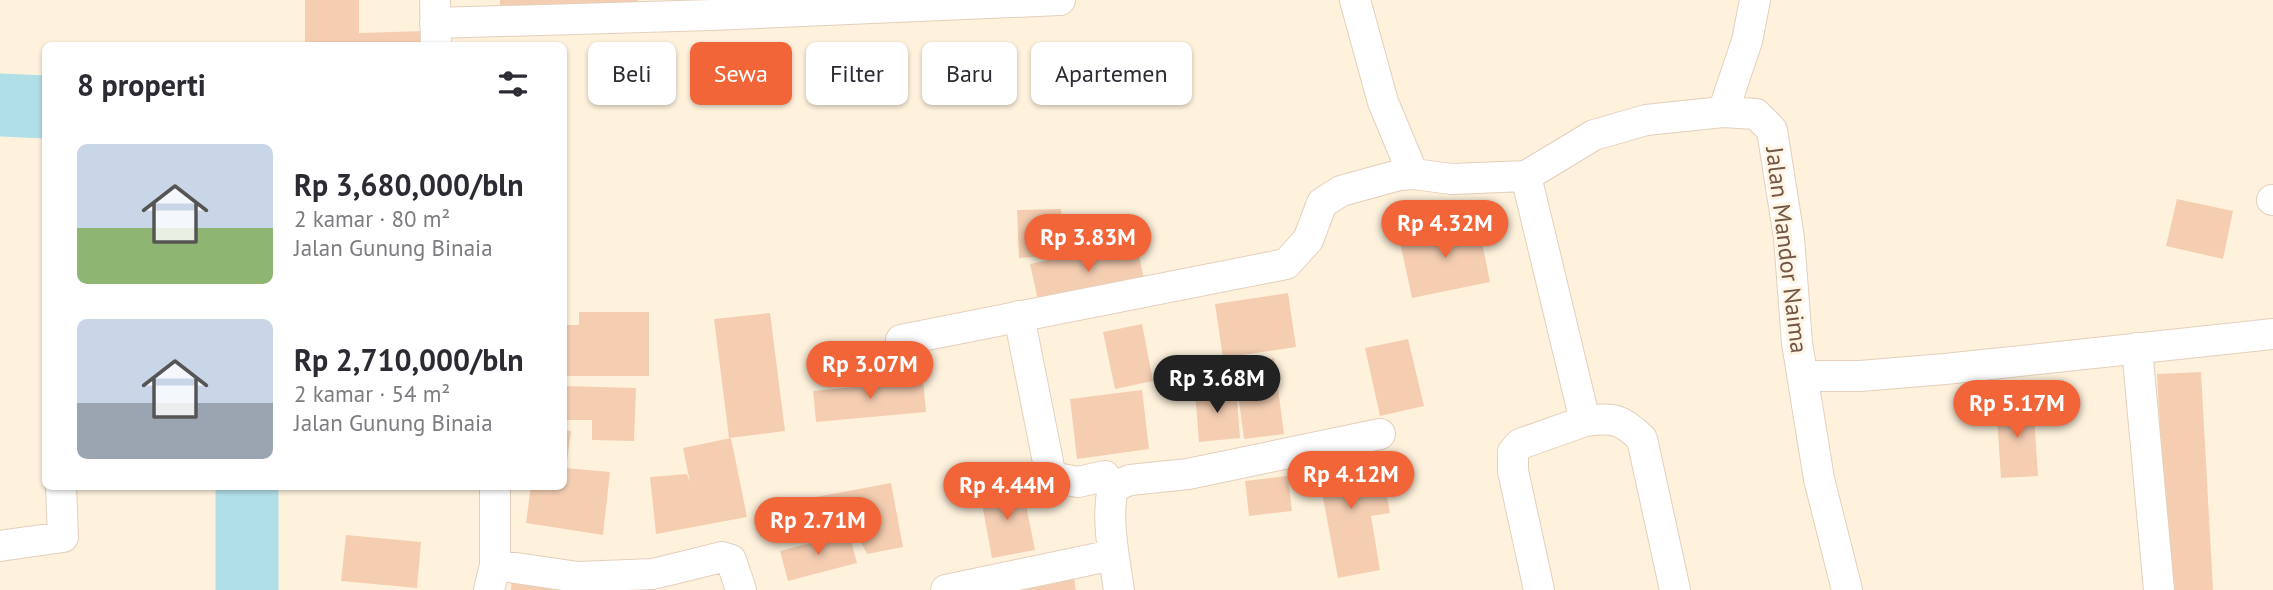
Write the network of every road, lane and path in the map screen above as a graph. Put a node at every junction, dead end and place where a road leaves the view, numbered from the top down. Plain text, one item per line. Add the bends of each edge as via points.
1 (1060, 0) edge
2 (1355, 0) edge
3 (1755, 0) edge
4 (712, 8) edge
5 (435, 23) edge
6 (1723, 112) junction
7 (1406, 175) junction
8 (1526, 176) junction
9 (1019, 316) junction
10 (2273, 334) edge
11 (901, 340) dead end
12 (2137, 348) junction
13 (1802, 376) junction
14 (1585, 421) junction
15 (1380, 434) dead end
16 (1113, 487) junction
17 (61, 490) edge
18 (495, 490) edge
19 (0, 546) edge
20 (1113, 555) junction
21 (492, 578) edge
22 (741, 590) edge
23 (946, 590) edge
24 (1119, 590) edge
25 (1539, 590) edge
26 (1675, 590) edge
27 (1847, 590) edge
28 (2159, 590) edge

1 - 4 street
2 - 7 street
3 - 6 street via 1747,41
4 - 5 street
6 - 8 street, Jalan Mandor Naima via 1646,120 1594,135
6 - 13 street, Jalan Mandor Naima via 1756,114 1772,130 1789,238
7 - 8 street, Jalan Mandor Naima via 1452,179
7 - 9 street via 1341,191 1322,203 1308,240 1286,264
8 - 14 street
9 - 11 street
9 - 16 street via 1051,477 1078,482 1105,476
10 - 12 street, Jalan Mandor Naima
12 - 13 street, Jalan Mandor Naima via 1945,369
12 - 28 street
13 - 27 street via 1819,479
14 - 25 street via 1520,444 1513,452 1513,471
14 - 26 street via 1618,420 1642,439
15 - 16 street via 1188,474 1130,480
16 - 20 street
17 - 19 street via 62,537
18 - 21 street
20 - 23 street
20 - 24 street
21 - 22 street via 653,575 722,557 732,560

